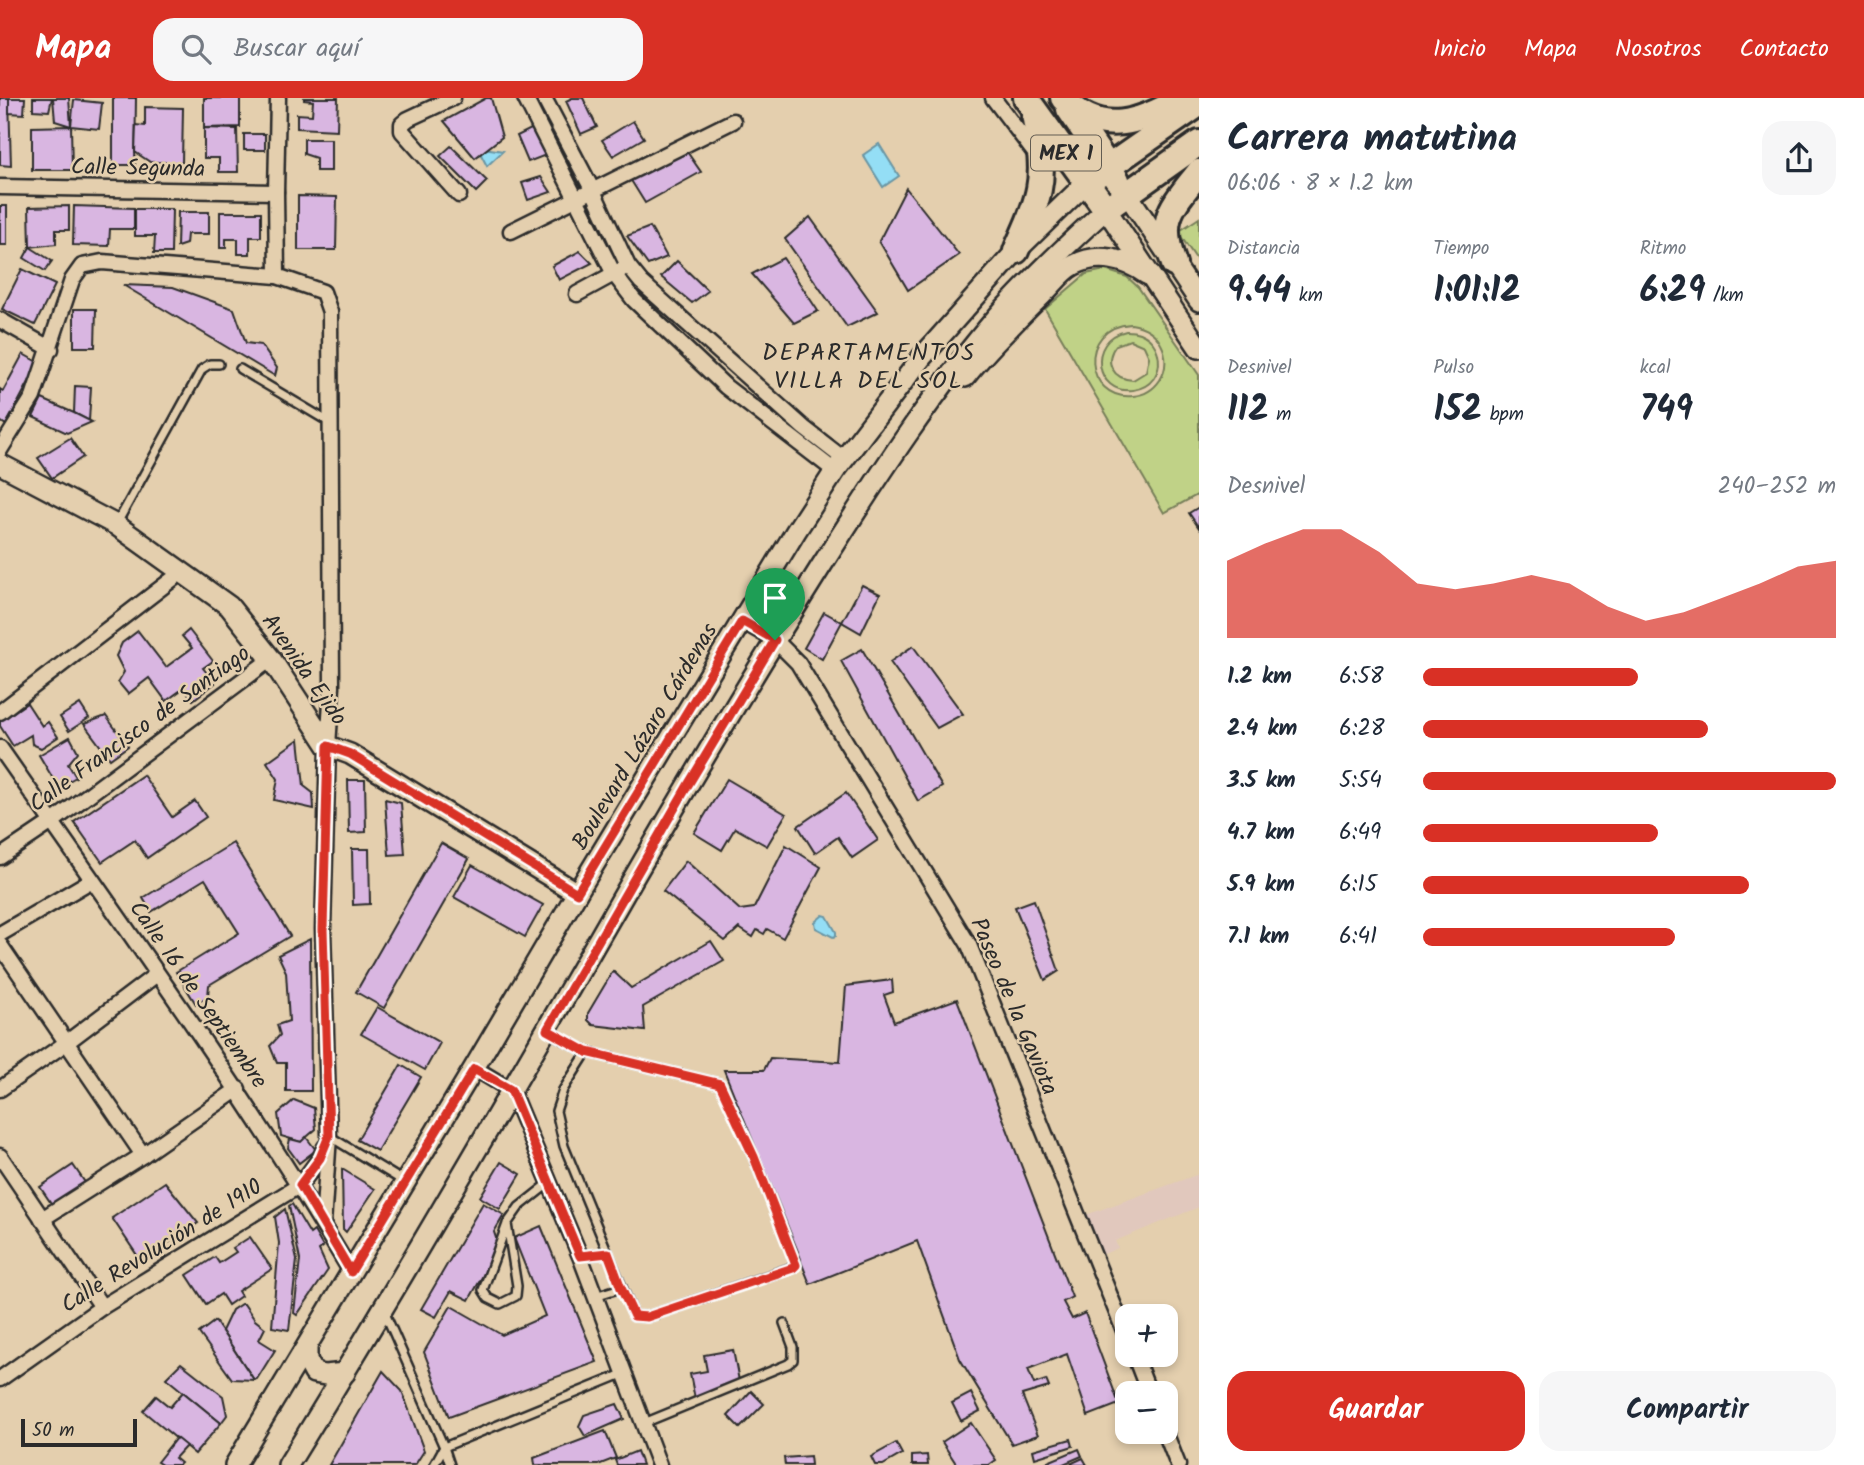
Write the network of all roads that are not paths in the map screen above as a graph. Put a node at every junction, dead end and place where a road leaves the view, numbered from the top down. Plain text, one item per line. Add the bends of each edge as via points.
1 (278, 98) edge
2 (453, 98) edge
3 (525, 98) edge
4 (544, 98) edge
5 (993, 98) edge
6 (1063, 98) edge
7 (1183, 98) edge
8 (1029, 104) edge
9 (1199, 104) edge
10 (733, 121) dead end
11 (1199, 143) edge
12 (1040, 161) junction
13 (1199, 172) edge
14 (1097, 175) junction
15 (1191, 186) edge
16 (0, 187) edge
17 (593, 191) junction
18 (276, 192) junction
19 (459, 195) dead end
20 (1128, 195) junction
21 (577, 199) junction
22 (1106, 209) junction
23 (511, 231) dead end
24 (1016, 251) junction
25 (1174, 264) junction
26 (628, 266) junction
27 (614, 274) junction
28 (277, 276) junction
29 (1152, 278) junction
30 (577, 294) dead end
31 (1199, 302) edge
32 (0, 320) edge
33 (1199, 348) edge
34 (51, 349) junction
35 (219, 364) dead end
36 (240, 369) dead end
37 (330, 423) junction
38 (0, 450) edge
39 (0, 464) edge
40 (840, 465) junction
41 (869, 490) junction
42 (116, 525) junction
43 (183, 571) junction
44 (742, 621) junction
45 (775, 640) junction
46 (271, 659) junction
47 (0, 712) edge
48 (328, 746) junction
49 (0, 748) edge
50 (52, 822) junction
51 (0, 857) edge
52 (92, 880) junction
53 (577, 893) junction
54 (0, 934) edge
55 (0, 945) edge
56 (157, 974) junction
57 (547, 1030) junction
58 (67, 1042) junction
59 (587, 1052) junction
60 (474, 1069) junction
61 (0, 1089) edge
62 (238, 1089) junction
63 (511, 1090) junction
64 (329, 1136) junction
65 (143, 1155) junction
66 (0, 1156) edge
67 (405, 1182) junction
68 (548, 1184) junction
69 (300, 1185) junction
70 (42, 1219) junction
71 (323, 1224) junction
72 (508, 1224) junction
73 (608, 1253) junction
74 (580, 1256) junction
75 (351, 1272) junction
76 (621, 1288) junction
77 (595, 1296) junction
78 (102, 1307) junction
79 (1115, 1308) edge
80 (384, 1310) junction
81 (784, 1323) dead end
82 (307, 1347) junction
83 (345, 1373) junction
84 (625, 1373) junction
85 (0, 1379) edge
86 (644, 1423) junction
87 (1170, 1444) edge
88 (444, 1447) junction
89 (235, 1465) edge
90 (288, 1465) edge
91 (434, 1465) edge
92 (450, 1465) edge
93 (659, 1465) edge
94 (1178, 1465) edge

1 - 18 street
2 - 19 street via 408,119 402,131
3 - 21 street
4 - 17 street
5 - 12 street
6 - 7 highway, MEX 1 via 1084,117 1117,123 1151,115
6 - 14 highway, MEX 1
8 - 12 highway
8 - 14 highway, MEX 1
9 - 14 highway, MEX 1
10 - 17 street
11 - 20 highway
12 - 24 highway via 1036,205
13 - 15 highway
14 - 20 highway, MEX 1
14 - 22 highway, MEX 1
14 - 24 main road, Boulevard Lázaro Cárdenas
15 - 25 highway via 1169,214 1166,230
16 - 18 street, Calle Segunda
17 - 21 street
17 - 26 street
18 - 28 street
20 - 22 highway
20 - 25 main road
21 - 23 street
21 - 27 street
22 - 29 main road
22 - 41 main road via 1004,310 952,372
24 - 40 main road, Boulevard Lázaro Cárdenas via 922,357
25 - 31 main road
26 - 27 street
26 - 40 street
27 - 30 street
27 - 40 street via 634,300 726,387
28 - 34 street via 103,262 82,266 72,280
28 - 37 street via 323,292 327,299
29 - 33 main road
29 - 41 main road via 1134,265 1108,259 1082,262 1068,270 970,370
32 - 34 street
34 - 38 street via 33,397
35 - 42 lane via 202,369
36 - 37 lane
37 - 48 street via 332,687
39 - 42 main road, Avenida Ejido
40 - 44 main road, Boulevard Lázaro Cárdenas
41 - 45 main road
42 - 43 main road, Avenida Ejido
43 - 46 main road, Avenida Ejido via 229,606
43 - 47 street
44 - 45 street, Paseo de la Gaviota
44 - 53 main road, Boulevard Lázaro Cárdenas
45 - 57 main road
45 - 79 street, Paseo de la Gaviota via 798,663 969,945
46 - 48 main road, Avenida Ejido
46 - 50 street, Calle Francisco de Santiago
48 - 53 main road, Avenida Ejido via 350,754
48 - 64 street via 323,929
49 - 50 street, Calle 16 de Septiembre
50 - 51 street, Calle Francisco de Santiago
50 - 52 street, Calle 16 de Septiembre
52 - 54 street
52 - 56 street, Calle 16 de Septiembre
53 - 60 main road, Boulevard Lázaro Cárdenas
55 - 58 street
56 - 58 street
56 - 62 street, Calle 16 de Septiembre
57 - 59 lane
57 - 63 main road
58 - 61 street
58 - 65 street
59 - 73 lane via 563,1090 556,1111 564,1146
59 - 76 lane via 720,1084 796,1260 793,1268 647,1317 634,1316
60 - 63 street
60 - 67 main road, Boulevard Lázaro Cárdenas
62 - 65 street
62 - 69 street, Calle 16 de Septiembre
63 - 68 street
63 - 80 main road
64 - 67 lane
64 - 69 street, Calle Revolución de 1910
64 - 71 street
65 - 70 street
66 - 70 street
67 - 75 main road, Boulevard Lázaro Cárdenas
68 - 72 lane via 519,1207
68 - 74 street
69 - 71 street, Calle 16 de Septiembre
69 - 78 street, Calle Revolución de 1910
70 - 78 street
71 - 75 street, Calle 16 de Septiembre
72 - 72 lane via 516,1296 500,1304 483,1290
73 - 74 lane
73 - 76 lane
74 - 77 street
75 - 82 main road, Boulevard Lázaro Cárdenas
76 - 77 lane
77 - 84 street
78 - 85 street, Calle Revolución de 1910
80 - 83 main road
80 - 88 lane
81 - 86 lane via 793,1347 793,1360 788,1364
82 - 83 main road via 314,1373
82 - 89 main road, Boulevard Lázaro Cárdenas
83 - 90 main road
84 - 86 street
84 - 88 lane
86 - 93 street
87 - 94 street
88 - 91 lane
88 - 92 lane

